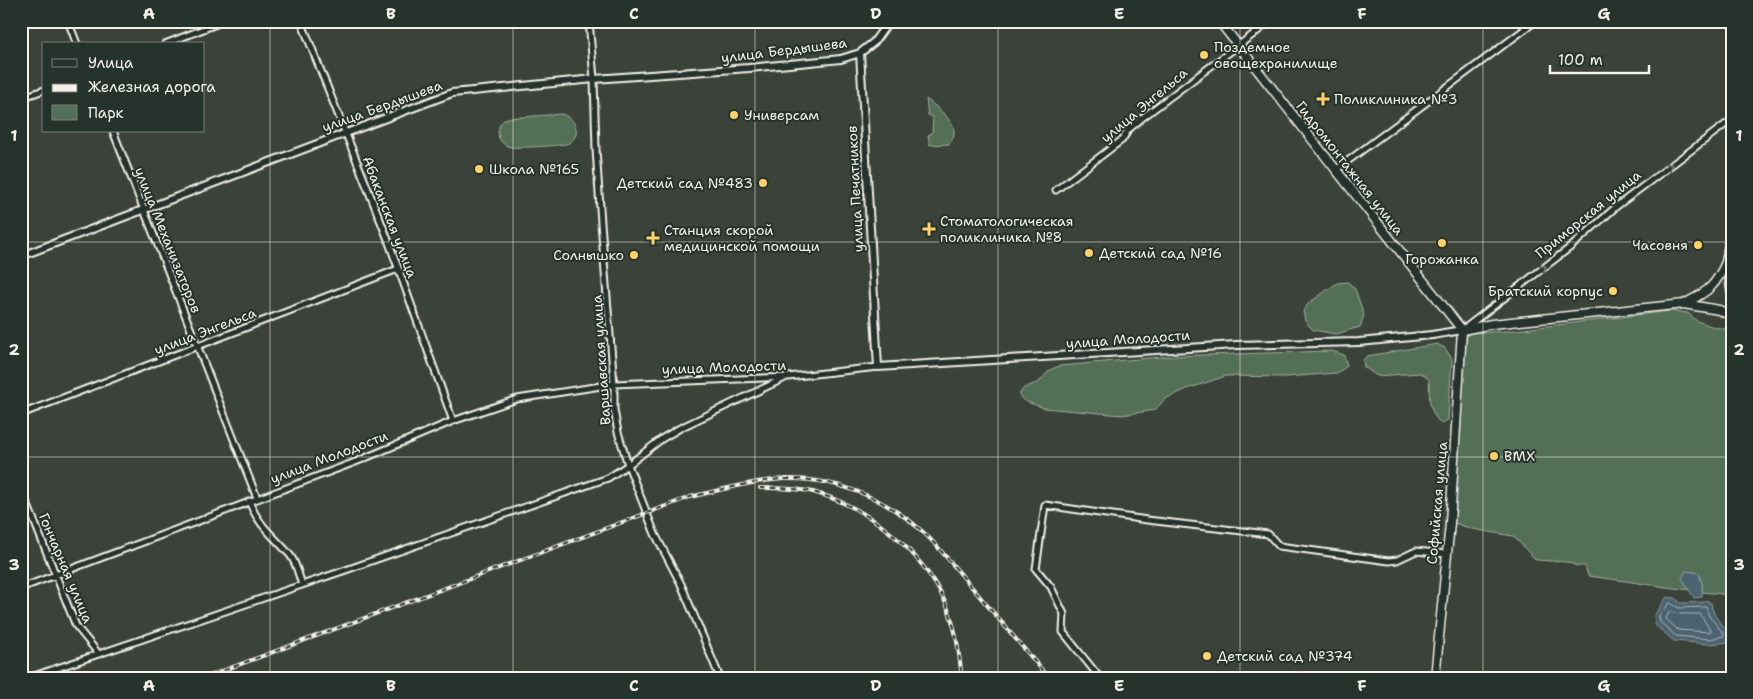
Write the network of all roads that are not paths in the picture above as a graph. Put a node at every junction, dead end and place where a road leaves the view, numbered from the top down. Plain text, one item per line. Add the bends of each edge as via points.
1 (68, 21) edge
2 (224, 21) edge
3 (301, 21) edge
4 (589, 21) edge
5 (889, 21) edge
6 (1219, 21) edge
7 (1271, 21) edge
8 (1520, 21) edge
9 (1536, 21) edge
10 (1526, 28) junction
11 (76, 42) edge
12 (170, 42) edge
13 (1238, 46) junction
14 (860, 53) junction
15 (594, 79) junction
16 (42, 91) edge
17 (21, 98) edge
18 (1732, 122) edge
19 (113, 132) edge
20 (344, 133) junction
21 (1337, 170) junction
22 (1056, 190) dead end
23 (145, 209) junction
24 (1732, 226) edge
25 (21, 256) edge
26 (1727, 260) junction
27 (398, 269) junction
28 (1732, 292) edge
29 (1684, 304) junction
30 (1732, 316) edge
31 (1462, 330) junction
32 (198, 345) junction
33 (878, 367) junction
34 (788, 377) junction
35 (614, 384) junction
36 (21, 414) edge
37 (454, 421) junction
38 (628, 465) junction
39 (21, 488) edge
40 (257, 498) junction
41 (249, 501) junction
42 (1446, 554) junction
43 (55, 576) junction
44 (302, 585) junction
45 (21, 588) edge
46 (98, 653) junction
47 (28, 678) edge
48 (720, 678) edge
49 (1100, 678) edge
50 (1435, 678) edge

1 - 11 street
2 - 12 street
3 - 20 street, Абаканская улица
4 - 15 street, Варшавская улица
5 - 14 street via 874,42
6 - 13 main road, Гидромонтажная улица
7 - 13 street, улица Энгельса
8 - 10 street
9 - 10 street
10 - 21 street
13 - 21 main road, Гидромонтажная улица
13 - 22 street, улица Энгельса via 1142,118 1122,140
14 - 15 street, улица Бердышева via 842,59
14 - 33 street, улица Печатников
15 - 20 street, улица Бердышева via 452,93
15 - 35 street, Варшавская улица via 600,214
16 - 17 street
31 -> 18 street, Приморская улица via 1572,246 1617,206
19 - 23 street, улица Механизаторов
20 - 23 street, улица Бердышева
20 - 27 street, Абаканская улица
21 - 31 main road, Гидромонтажная улица
23 - 25 street, улица Бердышева
23 - 32 street, улица Механизаторов
24 - 26 highway
26 - 28 highway
26 - 29 main road via 1710,289
27 - 32 street, улица Энгельса
27 - 37 street, Абаканская улица
29 - 30 main road via 1719,310
29 - 31 main road
31 - 33 street, улица Молодости via 1359,342 1236,345
31 - 42 main road, Софийская улица
32 - 36 street, улица Энгельса
32 - 40 street, улица Механизаторов
33 - 34 street, улица Молодости
34 - 35 street, улица Молодости
34 - 38 street via 680,428
35 - 37 street, улица Молодости via 517,399
35 - 38 street, Варшавская улица via 614,410
37 - 40 street, улица Молодости
38 - 44 street via 608,478
38 - 48 street, Варшавская улица via 655,534 681,584
39 - 43 street, Гончарная улица
40 - 41 street, улица Молодости
41 - 43 street, улица Молодости
41 - 44 street via 261,525 292,556
42 - 49 street via 1416,551 1390,561 1279,546 1268,534 1045,505 1036,569 1051,587 1064,614 1063,632
42 - 50 main road, Софийская улица
43 - 45 street, улица Молодости
43 - 46 street, Гончарная улица via 76,626
44 - 46 street
46 - 47 street

